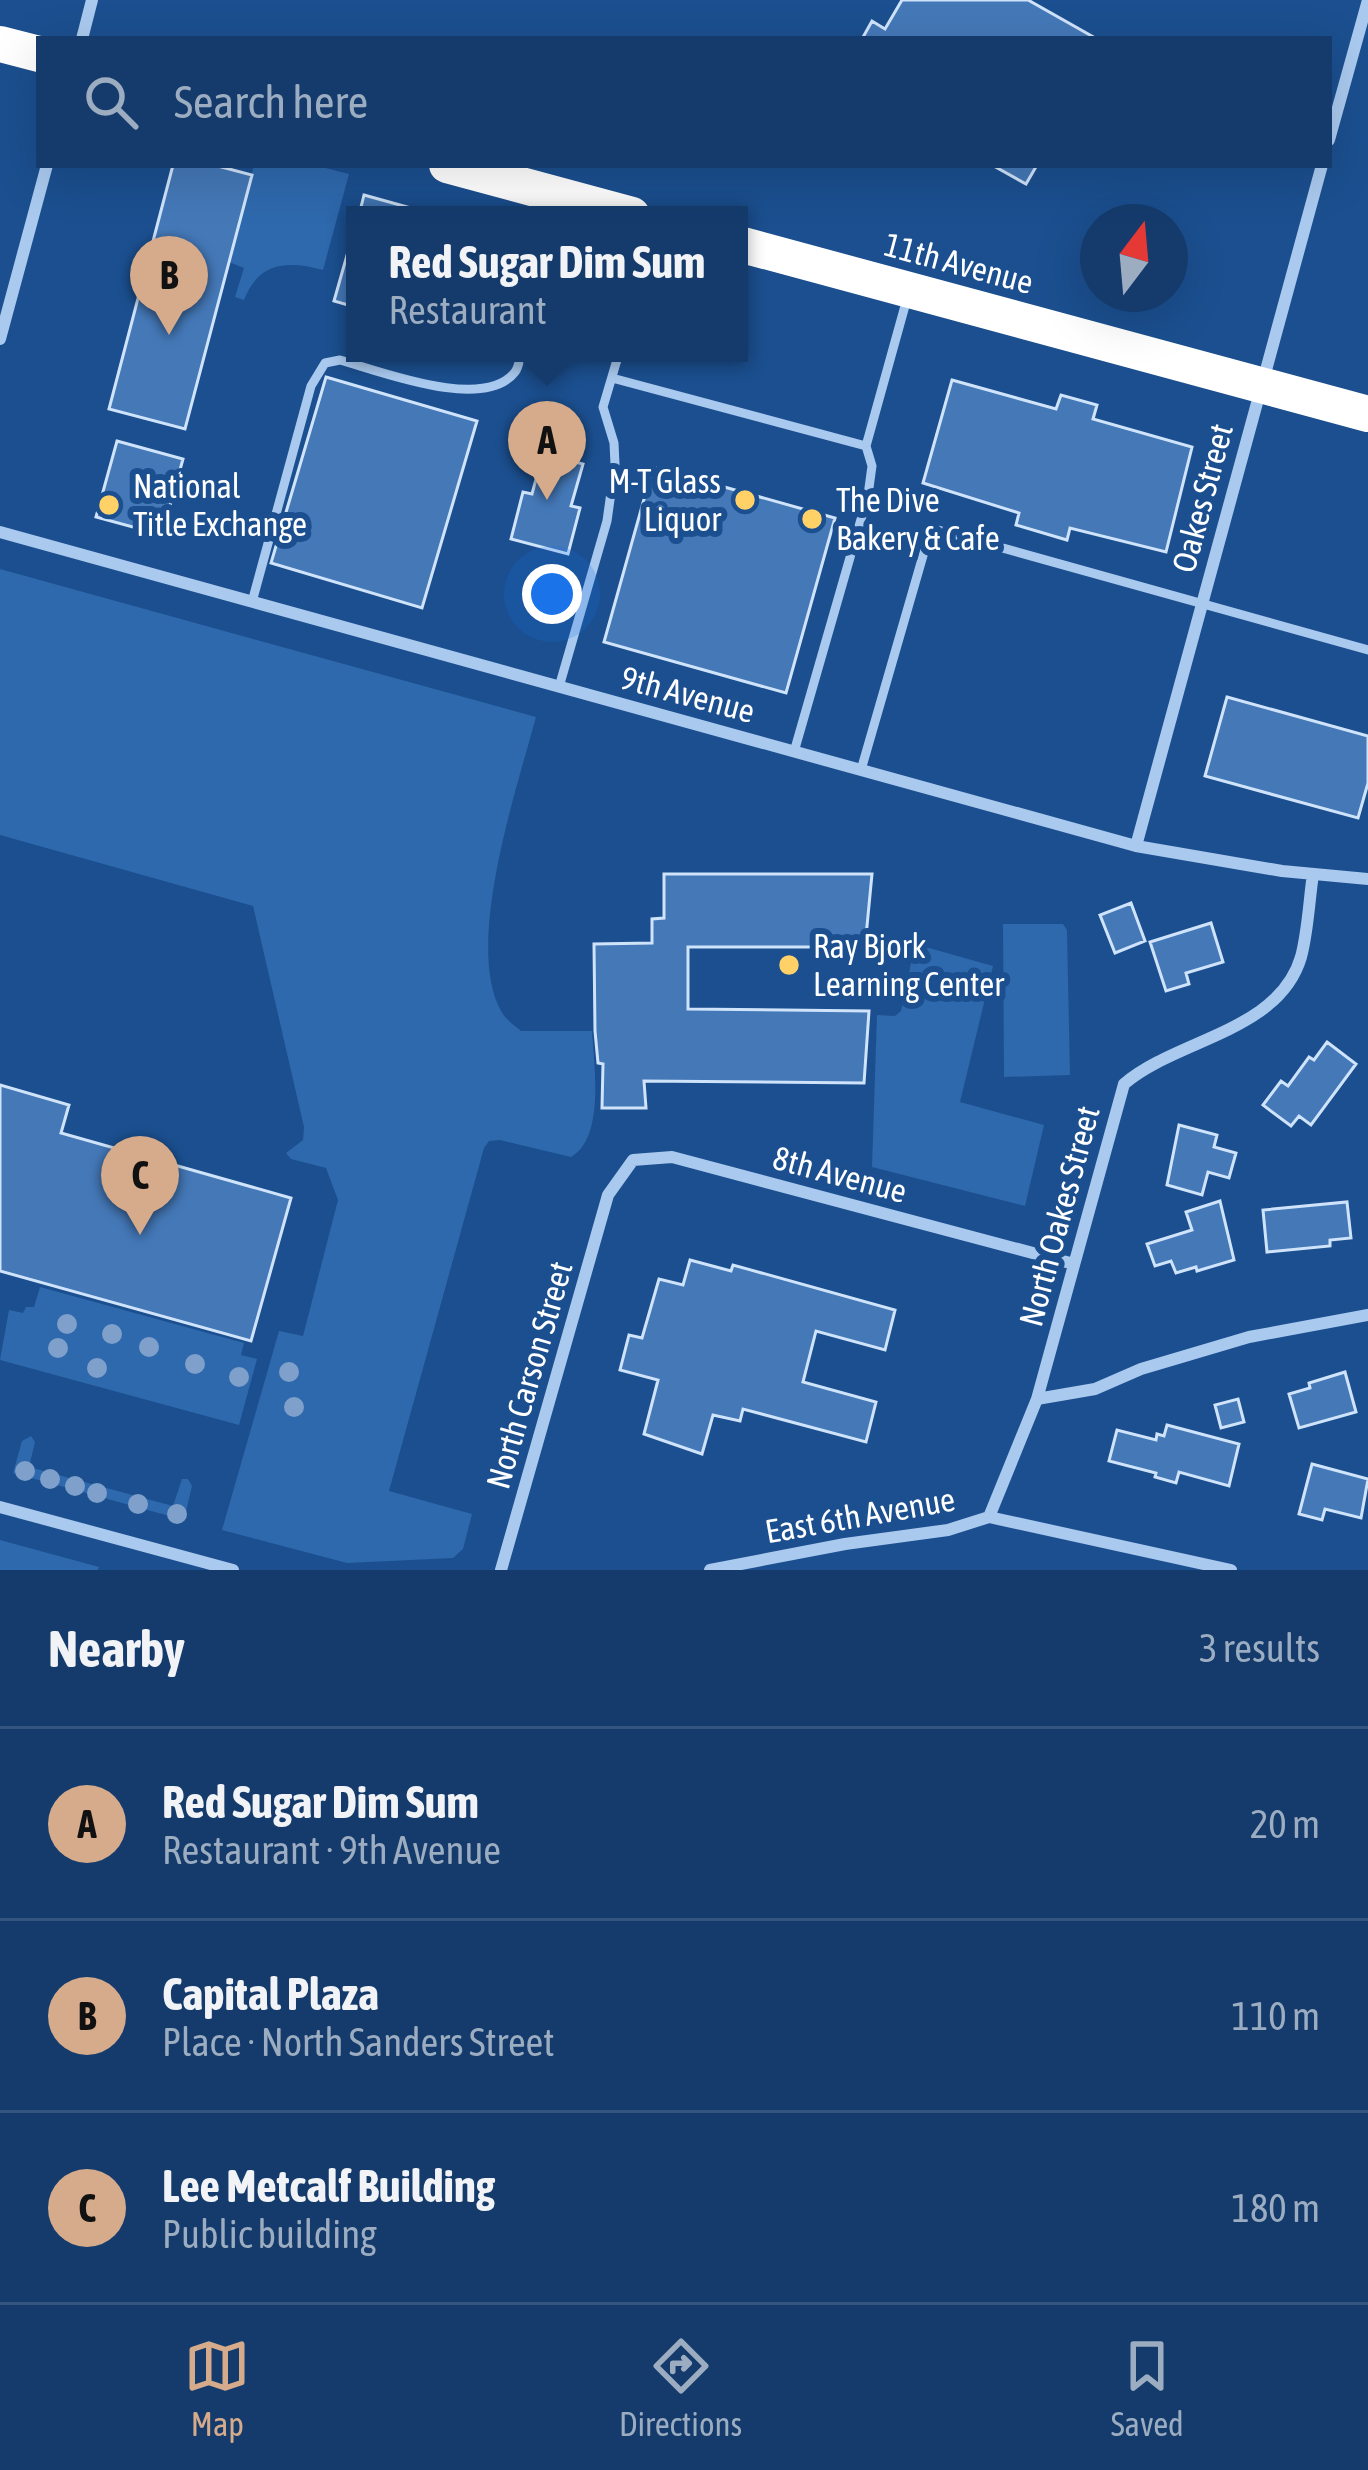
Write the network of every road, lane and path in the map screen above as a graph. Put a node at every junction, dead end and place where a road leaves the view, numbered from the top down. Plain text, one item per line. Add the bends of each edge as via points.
1 (92, 0) edge
2 (1368, 0) edge
3 (83, 36) edge
4 (0, 44) edge
5 (36, 53) edge
6 (1332, 129) edge
7 (46, 168) edge
8 (455, 168) edge
9 (1321, 168) edge
10 (563, 206) edge
11 (748, 246) edge
12 (7, 290) edge
13 (910, 290) junction
14 (0, 339) edge
15 (346, 361) edge
16 (348, 362) edge
17 (518, 362) edge
18 (617, 362) edge
19 (612, 378) junction
20 (1261, 385) junction
21 (1368, 414) edge
22 (866, 446) junction
23 (0, 532) edge
24 (252, 602) junction
25 (1202, 604) junction
26 (1368, 650) edge
27 (559, 687) junction
28 (794, 752) junction
29 (860, 770) junction
30 (1136, 846) junction
31 (1313, 874) junction
32 (1368, 879) edge
33 (608, 1195) joint
34 (1074, 1264) junction
35 (1368, 1315) edge
36 (1037, 1399) junction
37 (0, 1507) edge
38 (989, 1517) junction
39 (233, 1570) edge
40 (501, 1570) edge
41 (710, 1570) edge
42 (1231, 1570) edge

1 - 3 street
2 - 6 street
4 - 5 highway
7 - 12 street
8 - 10 highway
9 - 20 street, Oakes Street
11 - 13 highway, 11th Avenue
12 - 14 street
13 - 20 highway, 11th Avenue
13 - 22 lane
15 - 24 lane via 325,364 311,386
16 - 17 lane via 467,391 493,386
18 - 19 lane
19 - 22 lane
19 - 27 lane via 603,406 614,443 607,521
20 - 21 highway, 11th Avenue
20 - 25 street, Oakes Street
22 - 28 lane via 868,495
23 - 24 street, 9th Avenue
24 - 27 street, 9th Avenue
25 - 26 lane
25 - 29 lane via 931,528
25 - 30 street, Oakes Street
27 - 28 street, 9th Avenue
28 - 29 street, 9th Avenue
29 - 30 street, 9th Avenue
30 - 31 street, 9th Avenue
31 - 32 street, 9th Avenue
31 - 34 street, North Oakes Street via 1301,956 1279,995 1124,1084
33 - 34 street, 8th Avenue via 633,1160 672,1156
33 - 40 street, North Carson Street
34 - 36 street, North Oakes Street
35 - 36 street via 1249,1337 1095,1389
36 - 38 street, North Oakes Street
37 - 39 street
38 - 41 street, East 6th Avenue
38 - 42 street, East 6th Avenue

